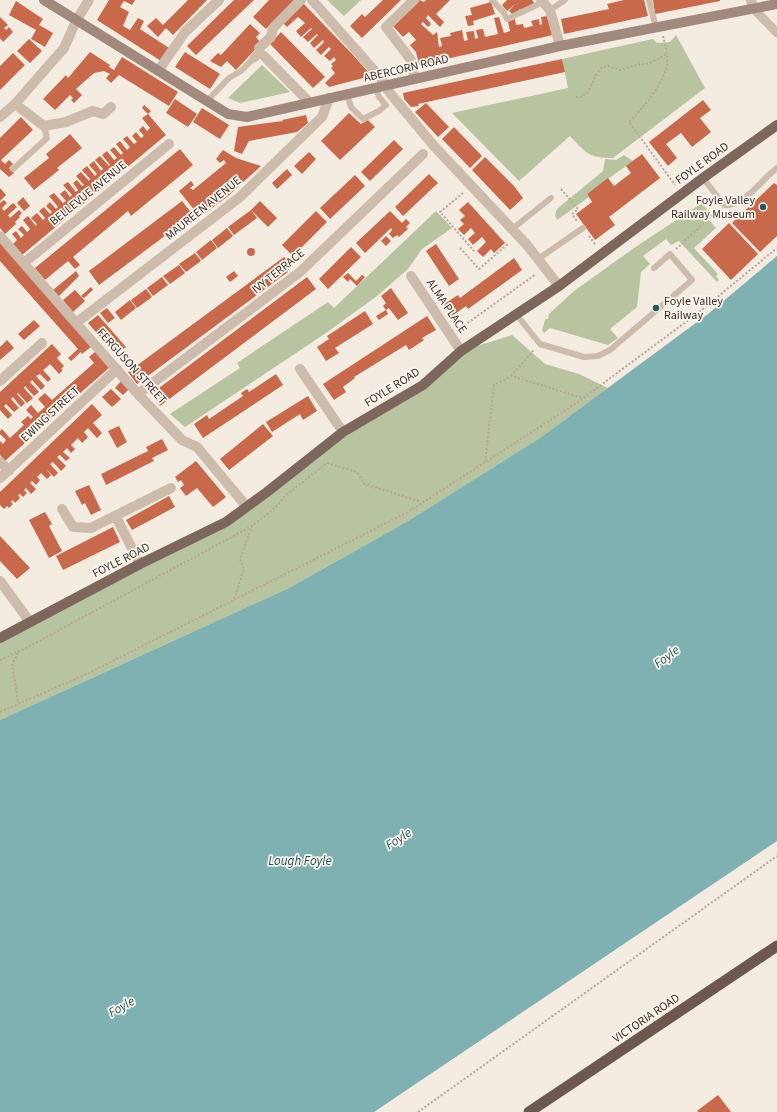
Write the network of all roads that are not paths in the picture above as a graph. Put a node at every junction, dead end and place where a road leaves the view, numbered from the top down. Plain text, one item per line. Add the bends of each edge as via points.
1 (44, 0) edge
2 (89, 0) edge
3 (219, 0) edge
4 (301, 0) edge
5 (312, 0) edge
6 (414, 0) edge
7 (492, 0) edge
8 (565, 0) edge
9 (649, 0) edge
10 (544, 4) edge
11 (752, 4) edge
12 (777, 4) edge
13 (765, 6) junction
14 (777, 12) edge
15 (78, 19) junction
16 (658, 28) junction
17 (777, 33) edge
18 (560, 46) junction
19 (259, 54) junction
20 (158, 71) junction
21 (415, 79) junction
22 (380, 87) junction
23 (346, 94) junction
24 (329, 98) junction
25 (207, 101) junction
26 (310, 103) junction
27 (15, 104) junction
28 (111, 107) dead end
29 (0, 118) edge
30 (44, 126) junction
31 (777, 126) edge
32 (169, 144) dead end
33 (423, 154) dead end
34 (777, 168) edge
35 (13, 169) dead end
36 (703, 178) junction
37 (551, 198) dead end
38 (583, 228) road end
39 (515, 233) junction
40 (0, 236) edge
41 (538, 259) junction
42 (24, 263) junction
43 (654, 268) dead end
44 (411, 276) dead end
45 (559, 286) junction
46 (516, 314) junction
47 (76, 323) junction
48 (42, 343) dead end
49 (461, 351) junction
50 (117, 369) junction
51 (300, 369) dead end
52 (0, 381) edge
53 (138, 394) junction
54 (343, 432) junction
55 (0, 462) edge
56 (9, 471) junction
57 (0, 478) edge
58 (171, 488) dead end
59 (247, 507) junction
60 (62, 509) dead end
61 (116, 517) junction
62 (140, 564) junction
63 (0, 581) edge
64 (30, 622) junction
65 (0, 638) edge
66 (777, 946) edge
67 (529, 1112) edge

1 - 15 main road, ABERCORN ROAD
2 - 15 street
3 - 20 street via 185,32
4 - 19 street via 273,28 271,37
5 - 22 street via 380,77
6 - 21 street via 386,27 411,60
7 - 10 lane via 507,19
8 - 10 lane
9 - 16 lane
10 - 18 street
11 - 13 main road, ABERCORN ROAD
11 - 16 main road, ABERCORN ROAD
11 - 17 street
12 - 13 main road, ABERCORN ROAD
13 - 14 main road
15 - 20 main road, ABERCORN ROAD
15 - 27 street via 64,48
16 - 18 main road, ABERCORN ROAD
18 - 21 main road, ABERCORN ROAD
19 - 25 lane via 241,71 229,78
19 - 26 street
20 - 25 main road, ABERCORN ROAD
21 - 22 main road, ABERCORN ROAD
22 - 23 main road, ABERCORN ROAD
22 - 23 lane via 379,97 386,105 363,119 350,107
22 - 39 street
23 - 24 main road, ABERCORN ROAD
24 - 26 main road, ABERCORN ROAD
24 - 47 street, MAUREEN AVENUE via 322,117 240,197
25 - 26 main road, ABERCORN ROAD via 228,114 247,117
27 - 29 street
27 - 30 street
28 - 30 street via 104,114 93,111 66,122
30 - 35 lane via 47,138
31 - 36 main road, FOYLE ROAD
32 - 42 street, BELLEVUE AVENUE
33 - 53 street, IVY TERRACE via 300,272
34 - 36 lane via 738,203 730,206 724,206
36 - 45 main road, FOYLE ROAD
37 - 39 lane
38 - 41 lane
39 - 41 street
40 - 42 street, FERGUSON STREET
41 - 45 street
42 - 47 street, FERGUSON STREET
43 - 46 lane via 670,254 692,280 610,350 598,356 584,357 540,344
44 - 49 street, ALMA PLACE
45 - 46 main road, FOYLE ROAD
46 - 49 main road, FOYLE ROAD
47 - 50 street, FERGUSON STREET
48 - 52 street
49 - 54 main road, FOYLE ROAD via 423,385
50 - 53 street, FERGUSON STREET
50 - 56 street, EWING STREET
51 - 54 street
53 - 59 street, FERGUSON STREET via 182,440 197,447
54 - 59 main road, FOYLE ROAD
55 - 56 street
56 - 57 street, EWING STREET
58 - 61 street
59 - 62 main road, FOYLE ROAD via 226,522
60 - 61 street via 73,528 91,528
61 - 62 street
62 - 64 main road, FOYLE ROAD
63 - 64 street
64 - 65 main road, FOYLE ROAD
66 - 67 highway, VICTORIA ROAD

